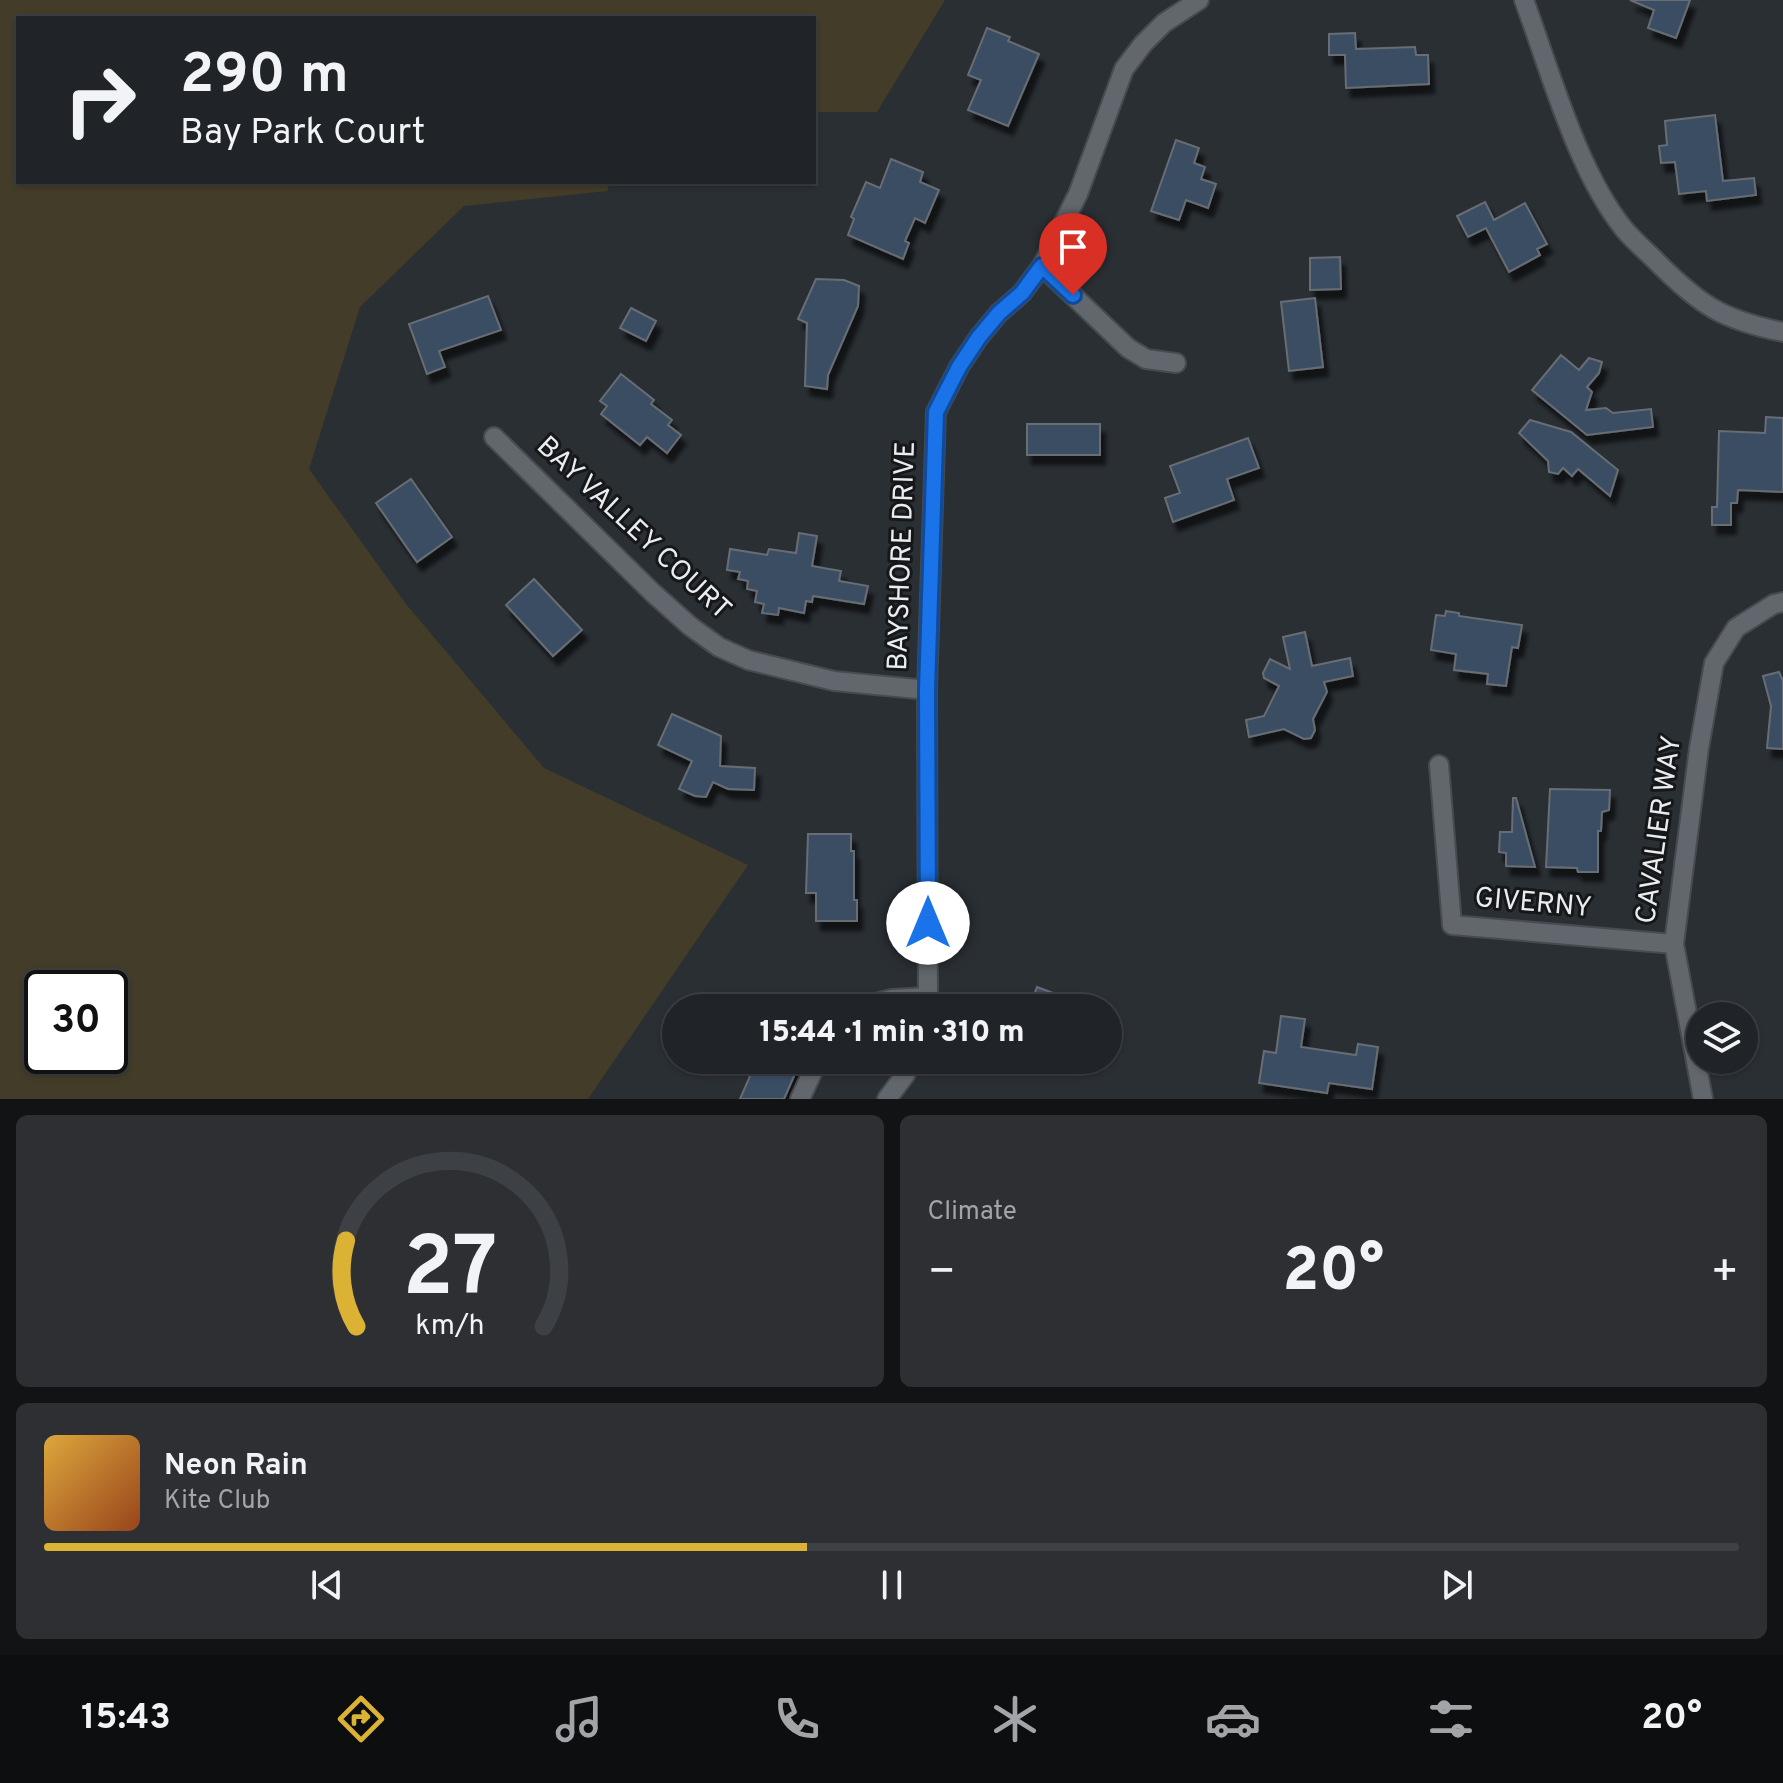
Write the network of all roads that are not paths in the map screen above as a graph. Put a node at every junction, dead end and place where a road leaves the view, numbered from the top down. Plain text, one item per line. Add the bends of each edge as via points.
1 (1199, 0) edge
2 (1524, 0) edge
3 (1042, 266) junction
4 (1783, 332) edge
5 (1176, 363) dead end
6 (494, 437) dead end
7 (1783, 602) edge
8 (927, 690) junction
9 (1439, 765) dead end
10 (1674, 944) junction
11 (928, 994) edge
12 (812, 1074) edge
13 (905, 1074) edge
14 (800, 1099) edge
15 (887, 1099) edge
16 (1703, 1099) edge

1 - 3 street, BAYSHORE DRIVE via 1164,23 1124,69 1078,194
2 - 4 street via 1582,158 1623,228 1691,296 1719,314
3 - 5 street via 1128,348 1146,359
3 - 8 street, BAYSHORE DRIVE via 979,337 936,412
6 - 8 street, BAY VALLEY COURT via 653,593 719,647 748,660 834,681
7 - 10 street, CAVALIER WAY via 1736,628 1714,663
8 - 11 street, BAYSHORE DRIVE
9 - 10 street, GIVERNY via 1452,925
10 - 16 street, CAVALIER WAY
12 - 14 street
13 - 15 street

